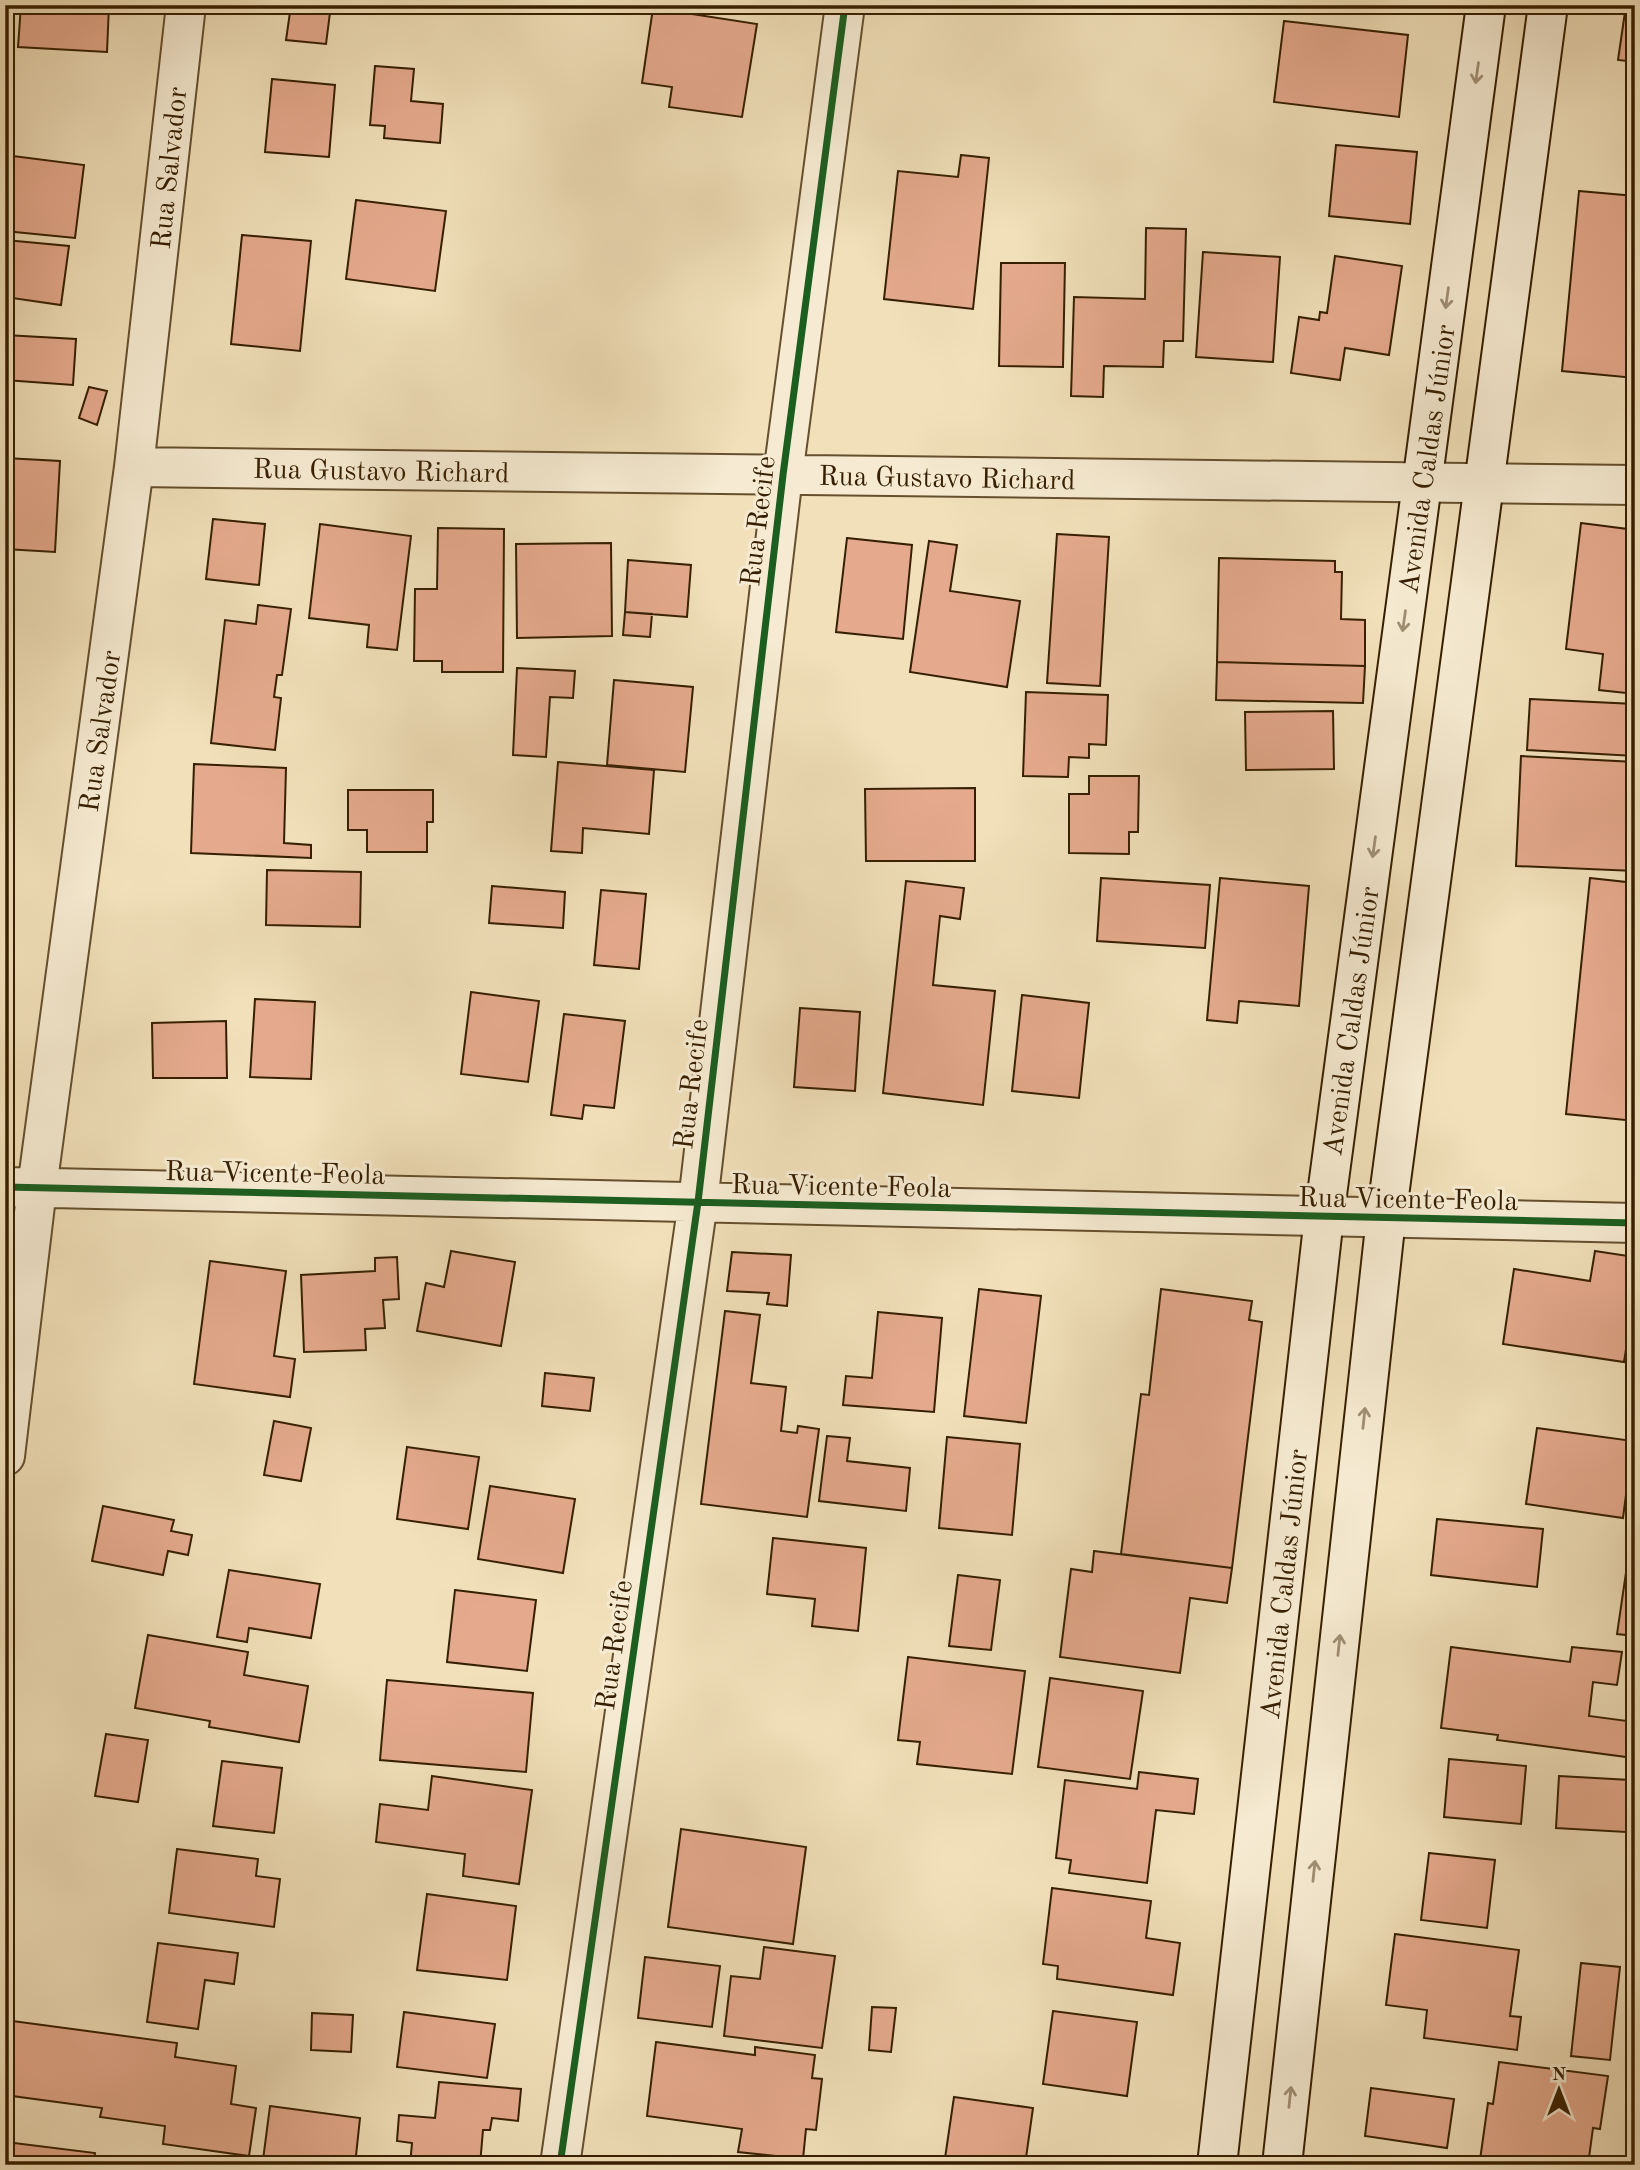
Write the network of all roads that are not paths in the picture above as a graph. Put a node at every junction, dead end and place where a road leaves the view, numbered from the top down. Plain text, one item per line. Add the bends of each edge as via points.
1 (186, 5) edge
2 (845, 5) edge
3 (1486, 5) edge
4 (1548, 5) edge
5 (134, 467) junction
6 (783, 475) junction
7 (1423, 482) junction
8 (1485, 483) junction
9 (1635, 485) edge
10 (21, 1187) edge
11 (698, 1202) junction
12 (1324, 1217) junction
13 (1386, 1218) junction
14 (1635, 1223) edge
15 (5, 1456) edge
16 (560, 2165) edge
17 (1217, 2165) edge
18 (1282, 2165) edge

1 - 5 street, Rua Salvador
2 - 6 street, Rua Recife
3 -> 7 street, Avenida Caldas Júnior
4 - 8 street
5 - 6 street, Rua Gustavo Richard
5 - 10 street, Rua Salvador
6 - 7 street, Rua Gustavo Richard
6 - 11 street, Rua Recife
7 - 8 street, Rua Gustavo Richard
7 -> 12 street, Avenida Caldas Júnior
8 - 9 street, Rua Gustavo Richard
8 - 13 street
10 - 11 street, Rua Vicente Feola
10 - 15 street, Rua Salvador
11 - 12 street, Rua Vicente Feola
11 - 16 street, Rua Recife
12 - 13 street, Rua Vicente Feola
12 - 17 street, Avenida Caldas Júnior
13 - 14 street, Rua Vicente Feola
18 -> 13 street

